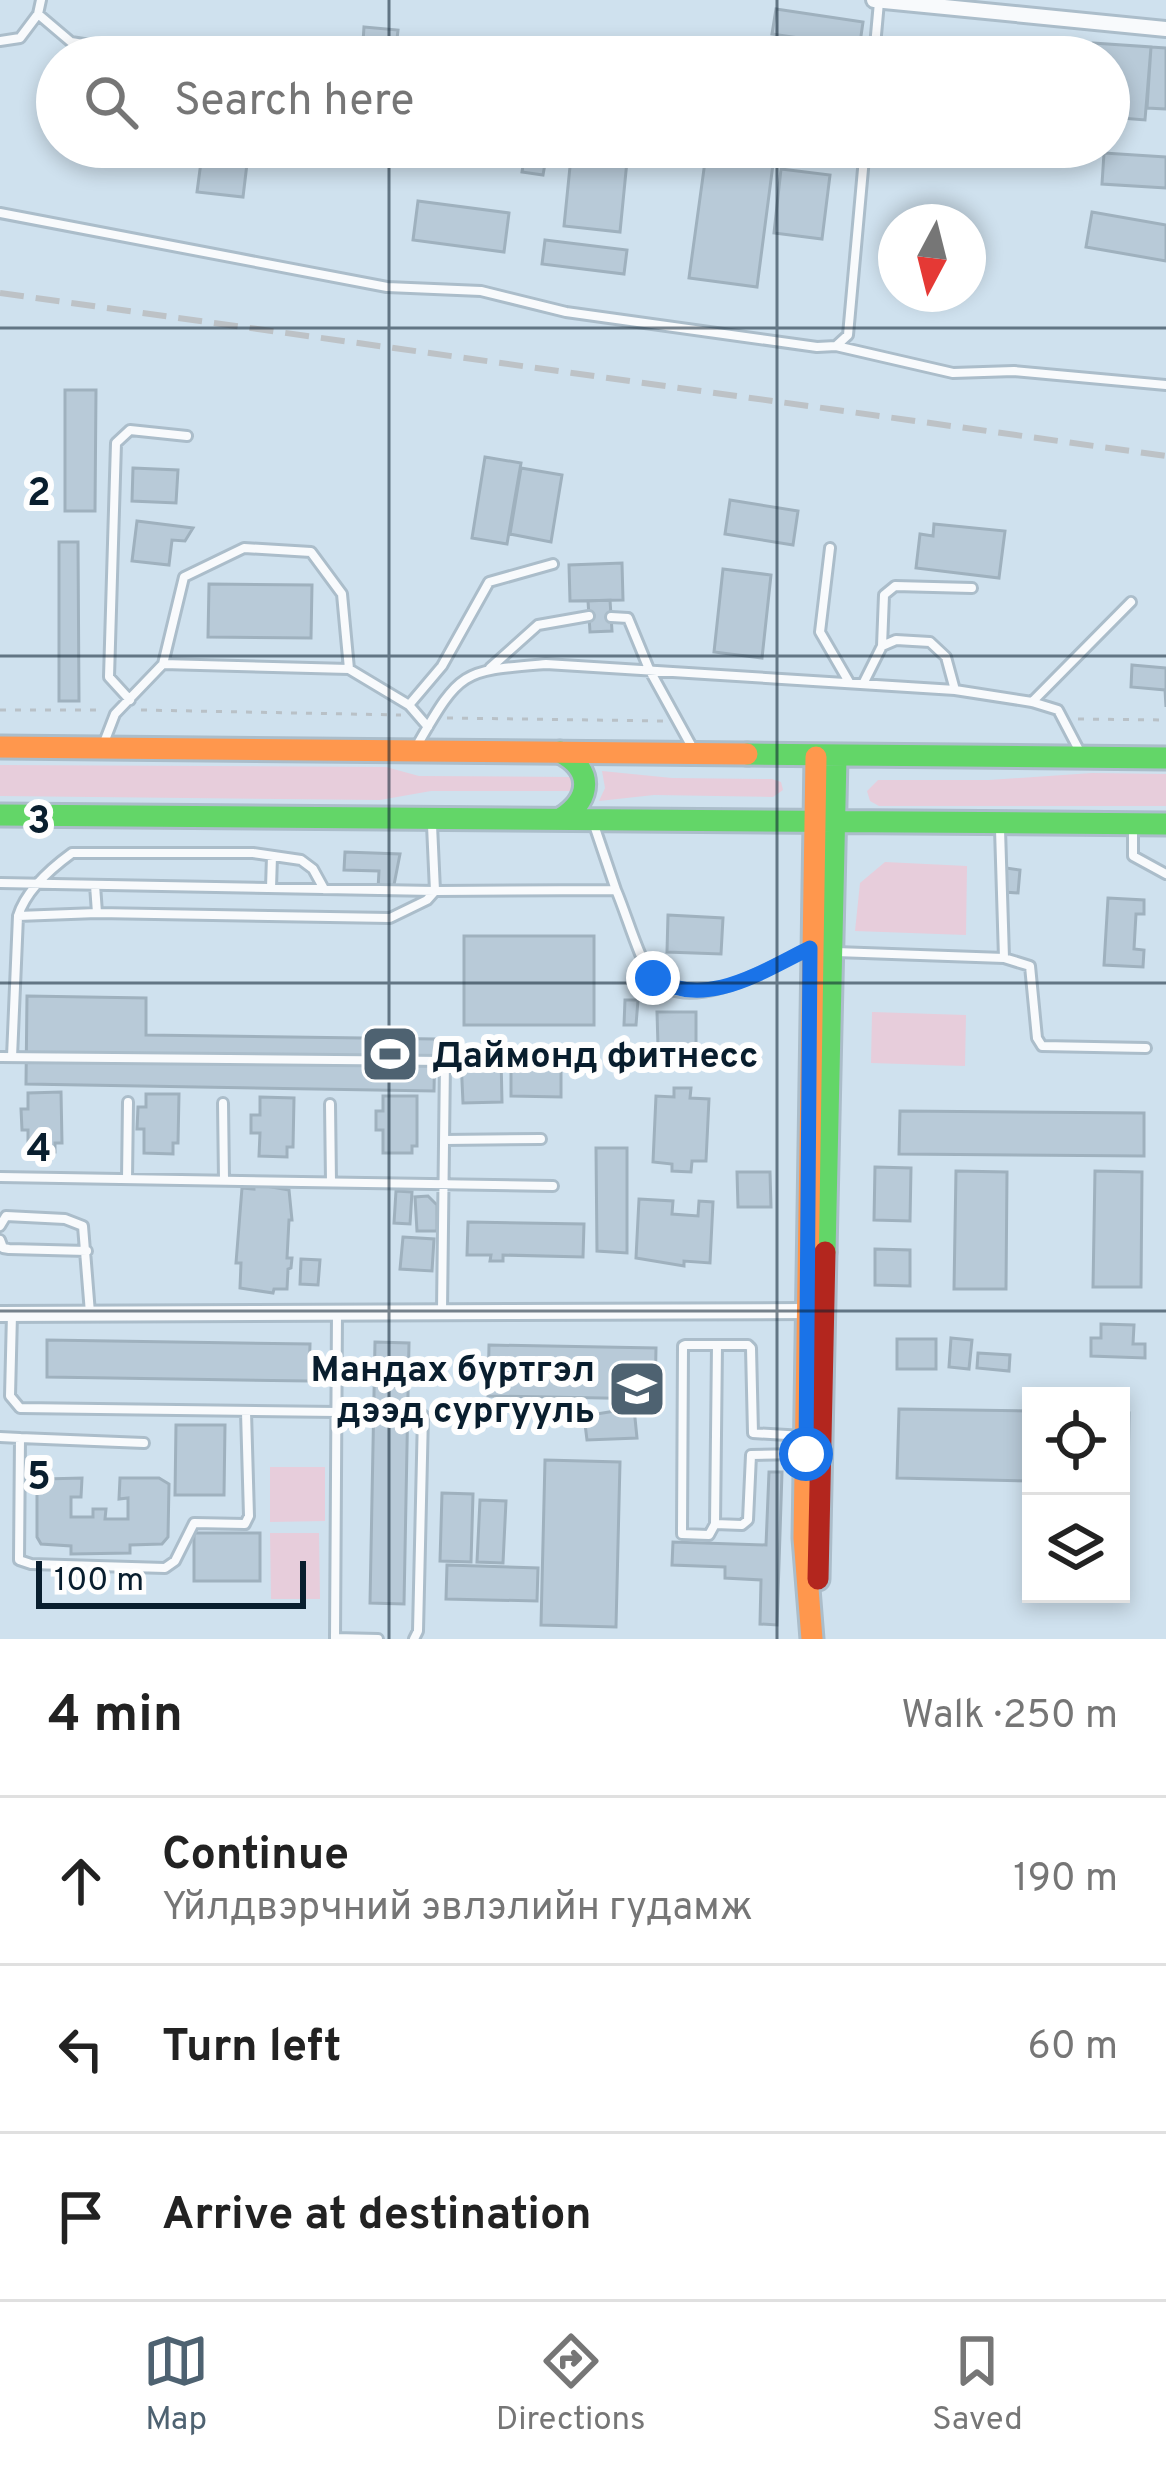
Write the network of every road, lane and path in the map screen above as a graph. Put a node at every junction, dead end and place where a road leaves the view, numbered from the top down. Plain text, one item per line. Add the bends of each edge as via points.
1 (41, 0) edge
2 (876, 0) edge
3 (38, 14) junction
4 (1166, 29) edge
5 (64, 36) edge
6 (875, 36) edge
7 (0, 41) edge
8 (863, 168) edge
9 (0, 213) edge
10 (836, 346) junction
11 (1166, 385) edge
12 (188, 436) dead end
13 (830, 548) dead end
14 (553, 564) dead end
15 (972, 587) dead end
16 (1132, 602) dead end
17 (589, 616) dead end
18 (611, 616) dead end
19 (882, 646) junction
20 (163, 664) junction
21 (349, 669) junction
22 (489, 669) junction
23 (649, 669) junction
24 (849, 683) junction
25 (862, 684) junction
26 (955, 690) junction
27 (130, 700) junction
28 (1032, 702) junction
29 (409, 705) junction
30 (0, 710) edge
31 (119, 710) junction
32 (418, 716) junction
33 (434, 717) junction
34 (1064, 719) junction
35 (1166, 720) edge
36 (679, 722) junction
37 (428, 727) junction
38 (0, 746) edge
39 (104, 747) junction
40 (414, 750) junction
41 (560, 752) junction
42 (696, 755) junction
43 (826, 757) junction
44 (1082, 757) junction
45 (1166, 758) edge
46 (0, 815) edge
47 (432, 817) junction
48 (562, 818) junction
49 (592, 818) junction
50 (827, 820) junction
51 (1000, 822) junction
52 (1133, 823) junction
53 (1166, 824) edge
54 (272, 856) junction
55 (1166, 874) edge
56 (0, 884) edge
57 (37, 884) junction
58 (94, 885) junction
59 (271, 888) junction
60 (324, 889) junction
61 (616, 890) junction
62 (434, 891) junction
63 (97, 913) junction
64 (18, 916) junction
65 (810, 948) junction
66 (834, 952) junction
67 (1004, 958) junction
68 (1145, 1048) dead end
69 (0, 1057) edge
70 (12, 1057) junction
71 (128, 1102) dead end
72 (223, 1103) dead end
73 (330, 1104) dead end
74 (541, 1139) dead end
75 (444, 1140) junction
76 (0, 1177) edge
77 (127, 1179) junction
78 (224, 1180) junction
79 (331, 1182) junction
80 (443, 1183) junction
81 (553, 1186) dead end
82 (0, 1226) edge
83 (0, 1240) edge
84 (87, 1251) junction
85 (808, 1311) junction
86 (337, 1312) junction
87 (442, 1312) junction
88 (90, 1313) junction
89 (6, 1314) edge
90 (717, 1345) junction
91 (246, 1412) junction
92 (337, 1412) junction
93 (423, 1415) dead end
94 (0, 1436) edge
95 (20, 1438) junction
96 (144, 1443) dead end
97 (806, 1445) junction
98 (716, 1524) junction
99 (335, 1638) edge
100 (379, 1639) edge
101 (414, 1639) edge
102 (812, 1639) edge

1 - 3 lane
2 - 4 street
2 - 6 lane
3 - 5 lane
3 - 7 lane via 20,38
8 - 10 lane via 848,335
9 - 10 lane via 387,286 481,291 566,312
10 - 11 lane via 953,374 1014,371
12 - 27 lane via 130,430 116,443 109,677
13 - 24 lane via 820,632
14 - 29 lane via 489,582 442,666
15 - 19 lane via 895,586 884,595
16 - 28 lane
17 - 22 lane via 538,625
18 - 23 lane via 628,618
19 - 25 lane
19 - 26 lane via 930,642 946,657
20 - 21 lane
20 - 21 lane via 184,577 244,548 311,552 343,594
20 - 27 lane
21 - 29 lane
22 - 23 lane
22 - 33 lane via 461,680
23 - 24 lane
23 - 36 lane
24 - 25 lane
25 - 26 lane
26 - 28 lane
27 - 31 lane
28 - 34 lane
29 - 32 lane
30 - 31 path
31 - 32 path
31 - 39 lane
32 - 37 lane
33 - 36 path
33 - 37 lane
34 - 35 path
34 - 44 lane
36 - 42 lane
37 - 40 lane
38 - 39 main road
39 - 40 main road
40 - 41 main road
41 - 42 main road
41 - 48 main road via 574,757 588,783 586,798
42 - 43 main road
43 - 44 main road
43 - 50 main road
44 - 45 main road
46 - 47 main road
47 - 48 main road
47 - 62 lane
48 - 49 main road
49 - 50 main road
49 - 61 lane
50 - 51 main road
50 - 65 main road
50 - 66 main road
51 - 52 main road
51 - 67 lane
52 - 53 main road
52 - 55 lane via 1133,856
54 - 57 lane via 72,854
54 - 59 lane
54 - 60 lane via 301,860
56 - 57 lane
57 - 58 lane
57 - 64 lane
58 - 59 lane
58 - 63 lane
59 - 60 lane
60 - 62 lane
61 - 62 lane
61 - 65 lane via 653,978 671,989 705,992
62 - 63 lane via 391,918
63 - 64 lane
64 - 70 lane
65 - 85 main road
66 - 67 lane
66 - 102 main road
67 - 68 lane via 1030,966 1042,1046
69 - 70 lane
70 - 75 lane via 445,1061
71 - 77 lane
72 - 78 lane
73 - 79 lane
74 - 75 lane
75 - 80 lane
76 - 77 lane
77 - 78 lane
78 - 79 lane
79 - 80 lane
80 - 81 lane
80 - 87 lane
82 - 84 lane via 6,1216 75,1221
83 - 84 lane via 9,1249
84 - 88 lane
85 - 87 street
85 - 97 main road
86 - 87 street
86 - 88 street
86 - 92 lane
88 - 89 street
89 - 91 lane via 10,1396 20,1408
90 - 97 lane via 751,1348 753,1432
90 - 98 lane
90 - 98 lane via 680,1349 681,1531 709,1535
91 - 92 lane
91 - 95 lane via 248,1521 194,1523 165,1568 19,1560
92 - 99 lane
93 - 101 lane
94 - 95 lane
95 - 96 lane
97 - 98 lane via 751,1455 748,1520
97 - 102 main road
99 - 100 lane

